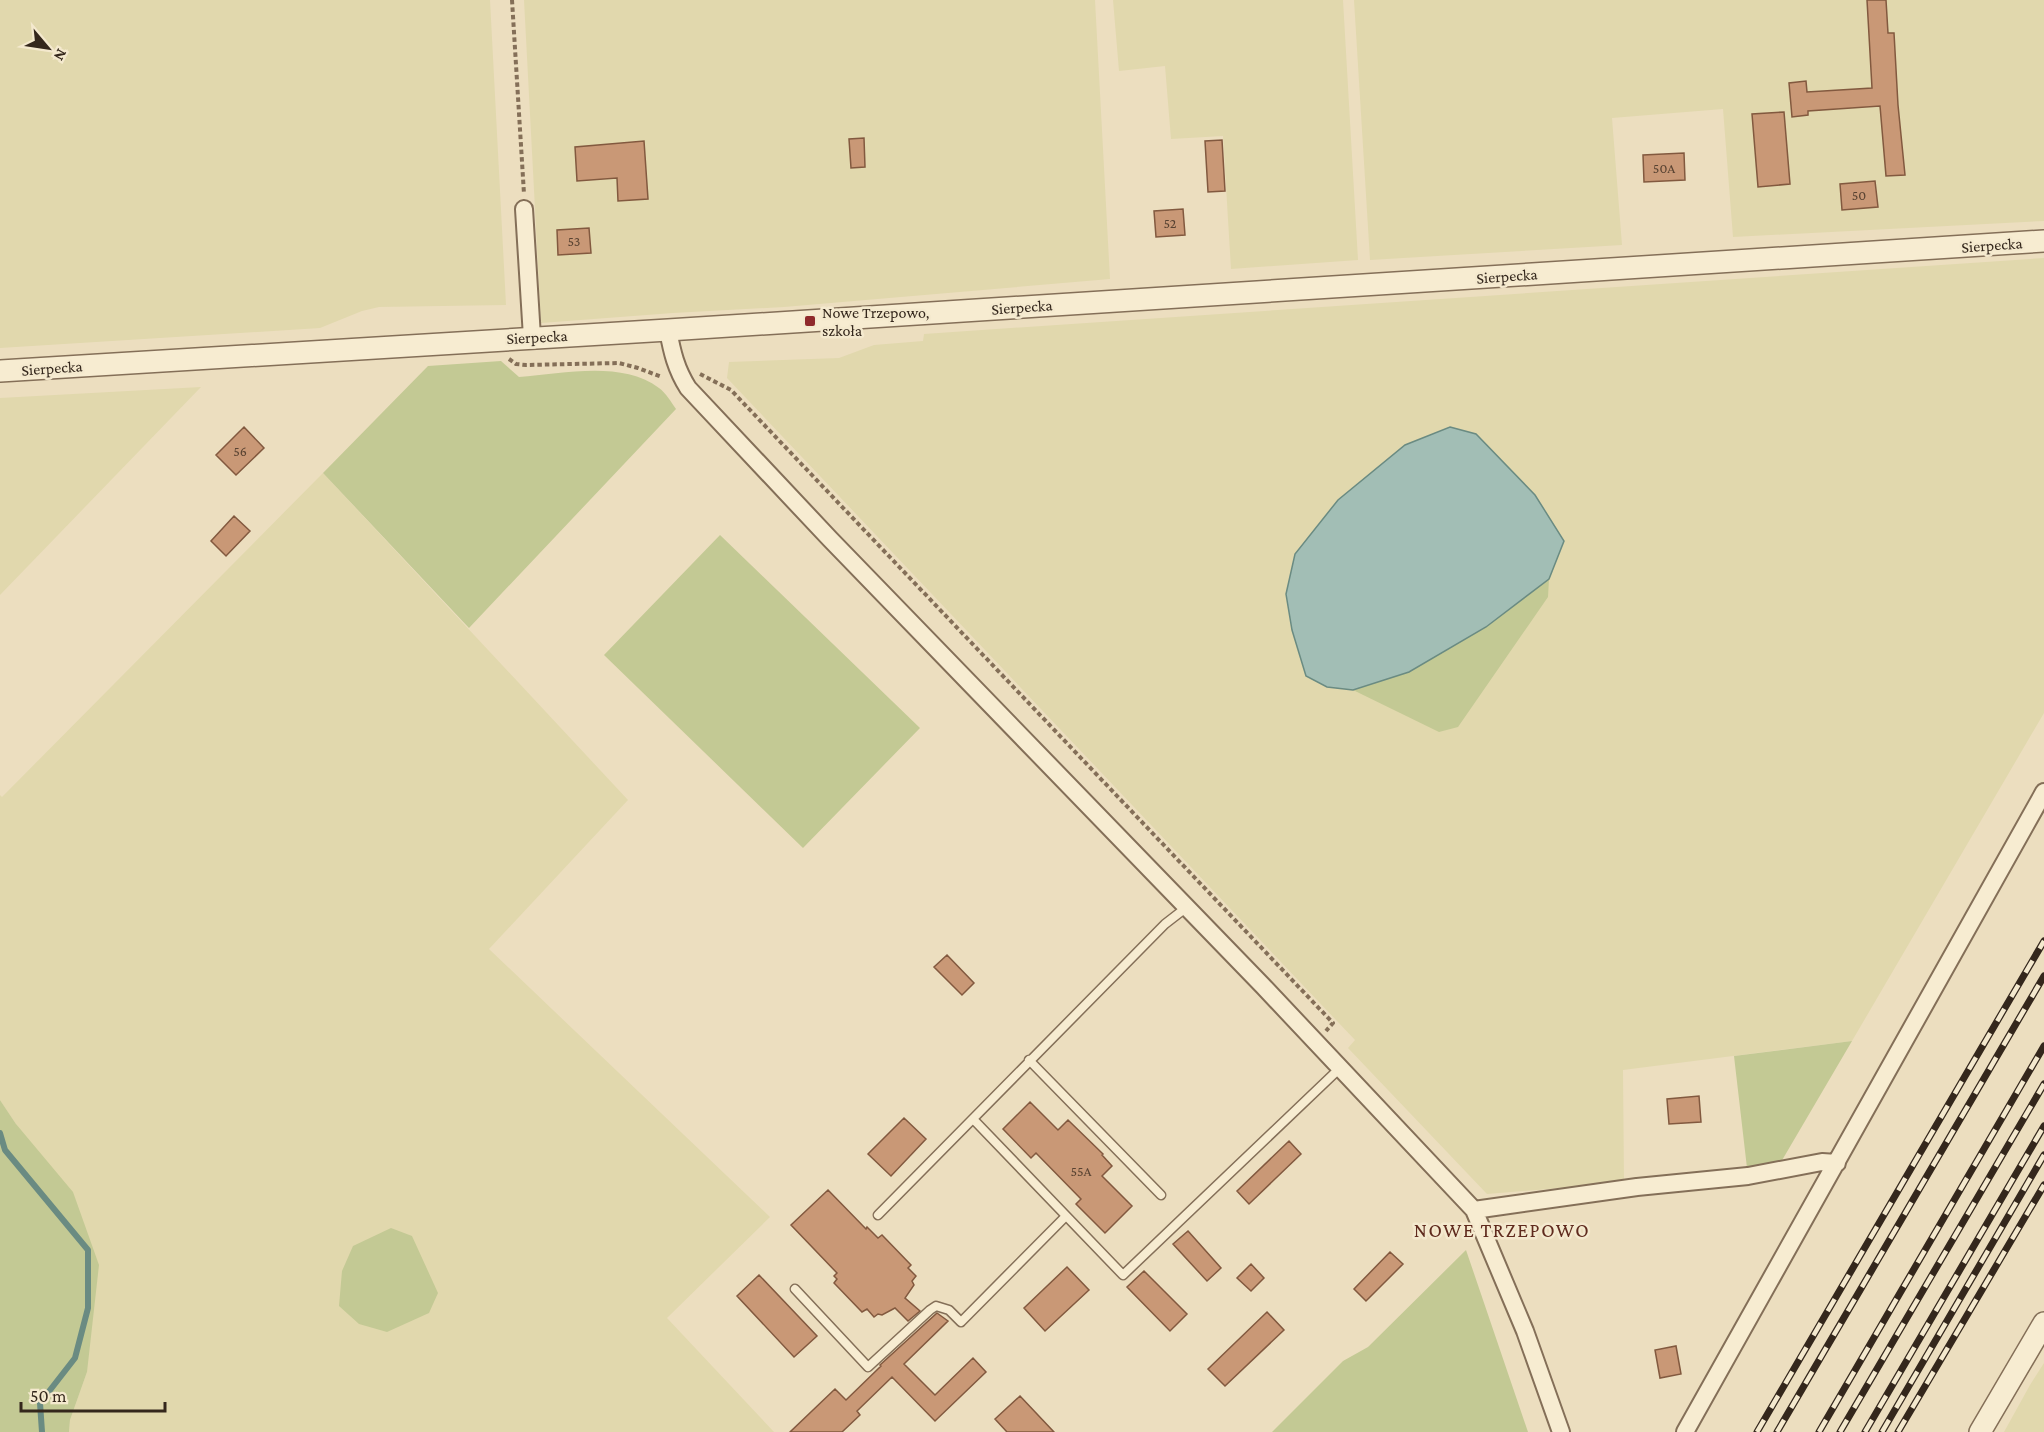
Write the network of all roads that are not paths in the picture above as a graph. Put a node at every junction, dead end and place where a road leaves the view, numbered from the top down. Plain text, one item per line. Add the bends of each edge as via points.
1 (525, 209) road end
2 (2044, 241) edge
3 (668, 330) junction
4 (532, 337) junction
5 (0, 371) edge
6 (2044, 792) edge
7 (1187, 908) junction
8 (1029, 1060) junction
9 (1340, 1068) junction
10 (973, 1119) junction
11 (1837, 1163) junction
12 (1161, 1196) dead end
13 (1474, 1210) junction
14 (878, 1215) dead end
15 (1066, 1215) junction
16 (795, 1289) dead end
17 (2044, 1323) edge
18 (1561, 1432) edge
19 (1685, 1432) edge
20 (1980, 1432) edge

1 - 4 street
2 - 3 street, Sierpecka
3 - 4 street, Sierpecka
3 - 7 street via 678,373 688,388
4 - 5 street, Sierpecka
6 - 11 street
7 - 8 lane via 1166,924
7 - 9 street
8 - 10 lane
8 - 12 lane
9 - 13 street
9 - 15 lane via 1123,1275
10 - 14 lane
10 - 15 lane
11 - 13 street
11 - 19 street
13 - 18 street via 1525,1331
15 - 16 lane via 962,1322 949,1310 936,1306 868,1367
17 - 20 street

